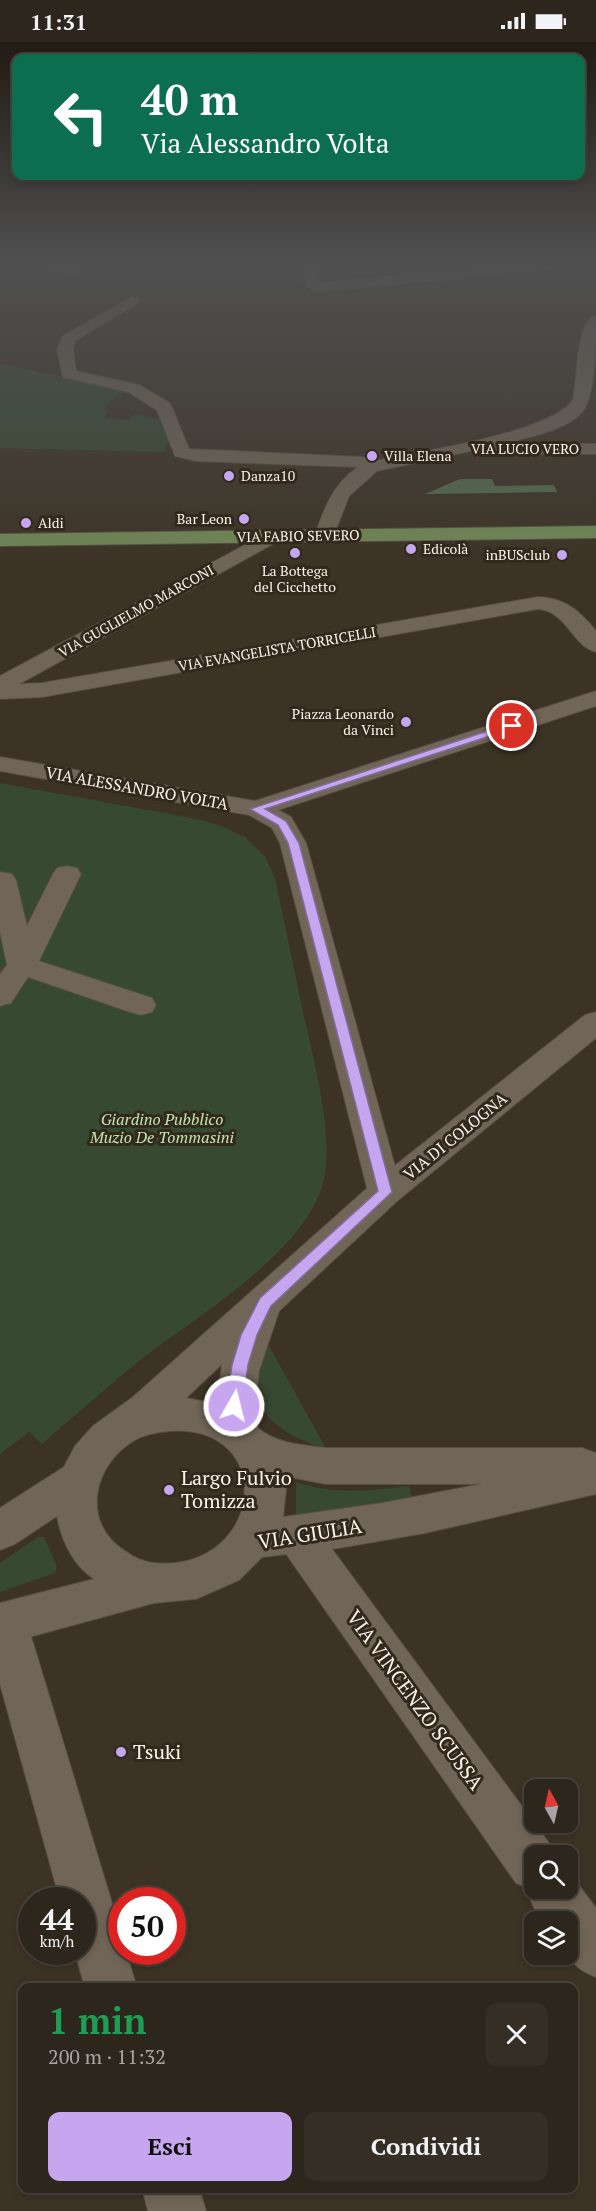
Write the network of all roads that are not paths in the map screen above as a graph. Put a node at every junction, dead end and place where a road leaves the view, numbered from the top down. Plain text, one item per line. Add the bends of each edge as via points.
1 (68, 366) edge
2 (585, 366) edge
3 (454, 449) junction
4 (596, 449) edge
5 (372, 466) junction
6 (596, 532) edge
7 (273, 536) junction
8 (325, 536) junction
9 (0, 540) edge
10 (596, 645) edge
11 (0, 685) edge
12 (0, 692) edge
13 (596, 698) edge
14 (0, 764) edge
15 (256, 809) junction
16 (67, 874) dead end
17 (2, 880) dead end
18 (11, 966) edge
19 (0, 996) edge
20 (141, 1005) dead end
21 (596, 1022) edge
22 (385, 1192) junction
23 (266, 1302) junction
24 (129, 1424) junction
25 (244, 1440) junction
26 (596, 1466) edge
27 (596, 1476) edge
28 (78, 1480) junction
29 (0, 1531) edge
30 (297, 1535) junction
31 (252, 1539) junction
32 (154, 1583) junction
33 (2, 1624) edge
34 (524, 1851) edge
35 (559, 1899) edge
36 (596, 1951) edge
37 (110, 1983) edge
38 (172, 2193) edge
39 (177, 2211) edge

1 - 5 street via 69,374 133,388 164,406 181,452 196,456 362,462
2 - 3 street via 582,396 576,409 533,429
3 - 4 street, VIA LUCIO VERO
3 - 5 street
5 - 8 street via 351,479 341,492
6 - 8 main road, VIA FABIO SEVERO
7 - 8 main road, VIA FABIO SEVERO
7 - 9 main road, VIA FABIO SEVERO
7 - 11 street, VIA GUGLIELMO MARCONI
10 - 12 street, VIA EVANGELISTA TORRICELLI via 554,603 526,605 42,690
13 - 15 street
14 - 15 street, VIA ALESSANDRO VOLTA
15 - 22 street, VIA ALESSANDRO VOLTA via 282,823 293,843
16 - 18 street
17 - 18 street
18 - 19 street
18 - 20 street
21 - 22 street, VIA DI COLOGNA
22 - 23 street, VIA DI COLOGNA
23 - 24 street, VIA DI COLOGNA
23 - 25 street, VIA DI COLOGNA via 249,1335 240,1365 234,1406
24 - 25 street via 157,1415 186,1414 214,1420
24 - 28 street via 89,1458
25 - 26 street via 288,1461 326,1466
25 - 31 street via 266,1475 266,1508
27 - 30 street, VIA GIULIA via 428,1515
28 - 29 street
28 - 32 street via 74,1503 78,1526 88,1547 105,1564 128,1577
30 - 31 street, VIA GIULIA
30 - 34 street, VIA VINCENZO SCUSSA
31 - 32 street, VIA GIULIA via 234,1559 210,1574 183,1582
32 - 33 street, VIA GIULIA
33 - 37 street
35 - 36 street
38 - 39 street

